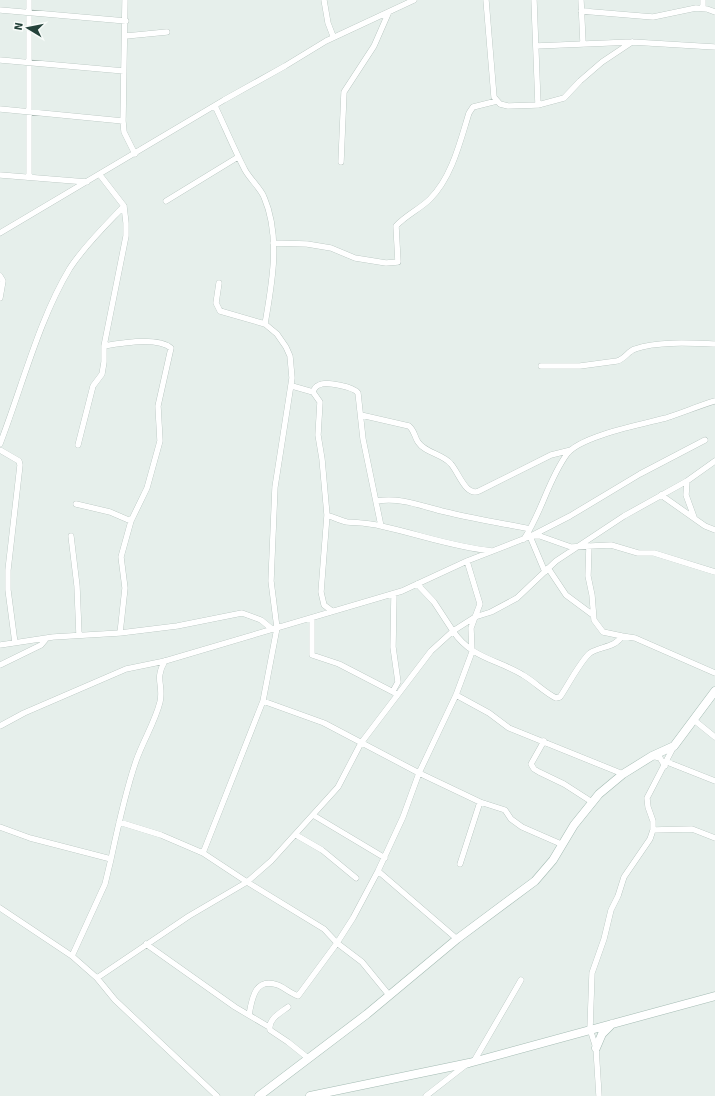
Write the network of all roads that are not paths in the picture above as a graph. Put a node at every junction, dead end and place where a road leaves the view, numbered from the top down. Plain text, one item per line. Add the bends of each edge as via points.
1 (30, 0) edge
2 (125, 0) edge
3 (324, 0) edge
4 (414, 0) edge
5 (486, 0) edge
6 (534, 0) edge
7 (581, 0) edge
8 (703, 0) edge
9 (703, 8) junction
10 (0, 10) edge
11 (582, 11) junction
12 (715, 12) edge
13 (29, 13) junction
14 (388, 14) junction
15 (126, 21) junction
16 (167, 32) dead end
17 (126, 36) junction
18 (333, 36) junction
19 (632, 42) junction
20 (583, 43) junction
21 (536, 46) junction
22 (715, 47) edge
23 (0, 60) edge
24 (30, 63) junction
25 (124, 71) junction
26 (497, 101) junction
27 (538, 105) junction
28 (215, 106) junction
29 (0, 109) edge
30 (30, 112) junction
31 (123, 121) junction
32 (134, 154) junction
33 (238, 157) junction
34 (341, 162) dead end
35 (0, 175) edge
36 (100, 175) junction
37 (29, 177) junction
38 (88, 182) junction
39 (166, 201) dead end
40 (124, 206) junction
41 (0, 234) edge
42 (273, 243) junction
43 (0, 276) edge
44 (219, 283) dead end
45 (0, 298) edge
46 (265, 324) junction
47 (715, 344) edge
48 (104, 346) junction
49 (541, 366) dead end
50 (292, 386) junction
51 (313, 392) junction
52 (715, 401) edge
53 (361, 415) junction
54 (705, 440) dead end
55 (0, 444) edge
56 (78, 445) dead end
57 (0, 450) edge
58 (571, 450) junction
59 (715, 461) edge
60 (687, 481) junction
61 (662, 495) junction
62 (377, 501) junction
63 (76, 504) dead end
64 (327, 515) junction
65 (695, 519) junction
66 (131, 522) junction
67 (381, 526) junction
68 (715, 530) edge
69 (530, 532) junction
70 (71, 536) dead end
71 (589, 546) junction
72 (576, 547) junction
73 (494, 551) junction
74 (466, 561) junction
75 (547, 570) junction
76 (715, 572) edge
77 (417, 584) junction
78 (394, 594) junction
79 (332, 611) junction
80 (593, 615) junction
81 (475, 617) junction
82 (312, 618) junction
83 (274, 628) junction
84 (453, 631) junction
85 (120, 633) junction
86 (79, 635) junction
87 (622, 636) junction
88 (46, 639) junction
89 (15, 643) junction
90 (0, 645) edge
91 (472, 652) junction
92 (165, 661) junction
93 (0, 664) edge
94 (715, 673) edge
95 (715, 691) edge
96 (395, 693) junction
97 (456, 694) junction
98 (263, 701) junction
99 (694, 720) junction
100 (0, 726) edge
101 (715, 737) edge
102 (544, 741) junction
103 (361, 743) junction
104 (674, 746) junction
105 (652, 756) junction
106 (666, 764) junction
107 (419, 773) junction
108 (623, 774) junction
109 (715, 781) edge
110 (480, 802) junction
111 (592, 802) junction
112 (314, 815) junction
113 (119, 822) junction
114 (0, 827) edge
115 (653, 830) junction
116 (296, 835) junction
117 (715, 838) edge
118 (561, 844) junction
119 (203, 853) junction
120 (385, 858) junction
121 (111, 859) junction
122 (460, 864) dead end
123 (378, 871) junction
124 (356, 878) dead end
125 (247, 882) junction
126 (0, 908) edge
127 (457, 939) junction
128 (337, 943) junction
129 (146, 944) junction
130 (72, 956) junction
131 (97, 978) junction
132 (521, 980) dead end
133 (389, 995) junction
134 (715, 996) edge
135 (288, 1007) dead end
136 (249, 1015) junction
137 (612, 1024) junction
138 (269, 1027) junction
139 (590, 1030) junction
140 (596, 1048) junction
141 (308, 1058) junction
142 (471, 1062) junction
143 (599, 1095) edge
144 (217, 1096) edge
145 (260, 1096) edge
146 (310, 1096) edge
147 (426, 1096) edge
148 (605, 1096) edge

1 - 13 street
2 - 15 street
3 - 18 street
4 - 14 street
5 - 26 street via 494,97
6 - 21 street
7 - 11 street
8 - 9 street
9 - 11 street via 653,17
9 - 12 street
10 - 13 street
11 - 20 street
13 - 15 street
13 - 24 street
14 - 18 street
14 - 34 street via 374,46 344,92
15 - 17 street
16 - 17 street
17 - 25 street
18 - 28 street
19 - 20 street
19 - 22 street
19 - 27 street via 602,62 564,98
20 - 21 street
21 - 27 street
23 - 24 street
24 - 25 street
24 - 30 street
25 - 31 street
26 - 27 street via 508,106
26 - 42 street via 473,107 446,175 431,198 396,226 398,262 386,264 355,258 331,248 307,244
28 - 32 street
28 - 33 street
29 - 30 street
30 - 31 street
30 - 37 street
31 - 32 street via 124,132
32 - 36 street
33 - 39 street
33 - 42 street via 252,183 265,199
35 - 37 street
36 - 38 street
36 - 40 street
37 - 38 street
38 - 41 street
40 - 48 street via 126,236
40 - 55 street via 71,267 58,290 32,353
42 - 46 street via 274,277
43 - 45 street via 3,281
44 - 46 street via 216,303 220,311
46 - 50 street via 277,334 286,347 292,368
47 - 49 street via 643,346 630,351 617,361 580,366
48 - 56 street via 102,374 93,386
48 - 66 street via 140,341 171,348 158,406 160,441 147,488
50 - 51 street
50 - 83 street via 276,487 271,581
51 - 53 street via 321,384 352,387 359,396
51 - 64 street via 321,407 318,435
52 - 58 street via 666,418 618,429
53 - 58 street via 409,426 414,430 422,446 448,460 468,491 472,493 551,455
53 - 62 street via 363,439
54 - 69 street via 640,474 570,516
57 - 89 street via 19,460 20,465 8,570
58 - 69 street via 544,494
59 - 60 street
60 - 61 street
60 - 65 street via 687,503
61 - 65 street
61 - 72 street
62 - 67 street
62 - 69 street via 395,499
63 - 66 street via 110,512
64 - 67 street via 348,522
64 - 79 street via 321,592 324,605
65 - 68 street
66 - 85 street via 121,557 125,588
67 - 73 street via 441,543
69 - 72 street via 565,546
69 - 73 street via 524,539
69 - 75 street via 532,545
70 - 86 street
71 - 72 street
71 - 76 street via 611,545 638,553 654,553
71 - 80 street via 588,576
72 - 75 street
73 - 74 street
74 - 77 street
74 - 81 street via 480,602
75 - 80 street via 566,595
75 - 81 street via 517,598 491,612
77 - 78 street
77 - 84 street via 434,602
78 - 79 street
78 - 96 street via 393,647 398,682
79 - 82 street
80 - 87 street via 595,623 603,632
81 - 84 street
81 - 91 street via 471,628
82 - 83 street
82 - 96 street via 312,655 339,664
83 - 85 street via 242,613 177,626
83 - 92 street
83 - 98 street
84 - 91 street
84 - 96 street via 431,651
85 - 86 street
86 - 88 street
87 - 91 street via 606,648 590,653 560,697 556,698 523,675
87 - 94 street via 635,638
88 - 89 street
88 - 93 street via 41,645
89 - 90 street
91 - 97 street
92 - 100 street via 126,669
92 - 113 street via 158,681 160,702 136,761
95 - 99 street
96 - 103 street
97 - 102 street via 509,728
97 - 107 street
98 - 103 street via 324,723
98 - 119 street
99 - 101 street
99 - 104 street
102 - 108 street
102 - 111 street via 531,764 534,769
103 - 107 street
103 - 112 street via 338,787
104 - 105 street
104 - 106 street
105 - 106 street via 660,758
105 - 108 street
106 - 109 street
106 - 115 street via 647,798
107 - 110 street
107 - 120 street
108 - 111 street
110 - 118 street via 505,810 511,819 522,827
110 - 122 street
111 - 118 street
112 - 116 street
112 - 120 street
113 - 119 street via 161,835
113 - 121 street
114 - 121 street via 30,838
115 - 117 street via 692,829
115 - 139 street via 650,839 625,874 611,910 592,973
116 - 124 street via 322,850
116 - 125 street
118 - 127 street via 553,860 535,881
119 - 125 street
120 - 123 street
121 - 130 street via 105,884
123 - 127 street
123 - 128 street
125 - 128 street via 324,929
125 - 129 street
126 - 130 street
127 - 133 street
128 - 133 street via 362,962
128 - 136 street via 298,996 280,986 262,985 253,994
129 - 131 street
129 - 136 street via 235,1008
130 - 131 street
131 - 144 street via 115,1000
132 - 142 street
133 - 141 street
134 - 137 street
135 - 138 street via 274,1017
136 - 138 street
137 - 139 street
137 - 140 street via 602,1034
138 - 141 street via 272,1032
139 - 140 street
139 - 142 street
140 - 143 street
141 - 145 street
142 - 146 street
142 - 147 street
143 - 148 street

